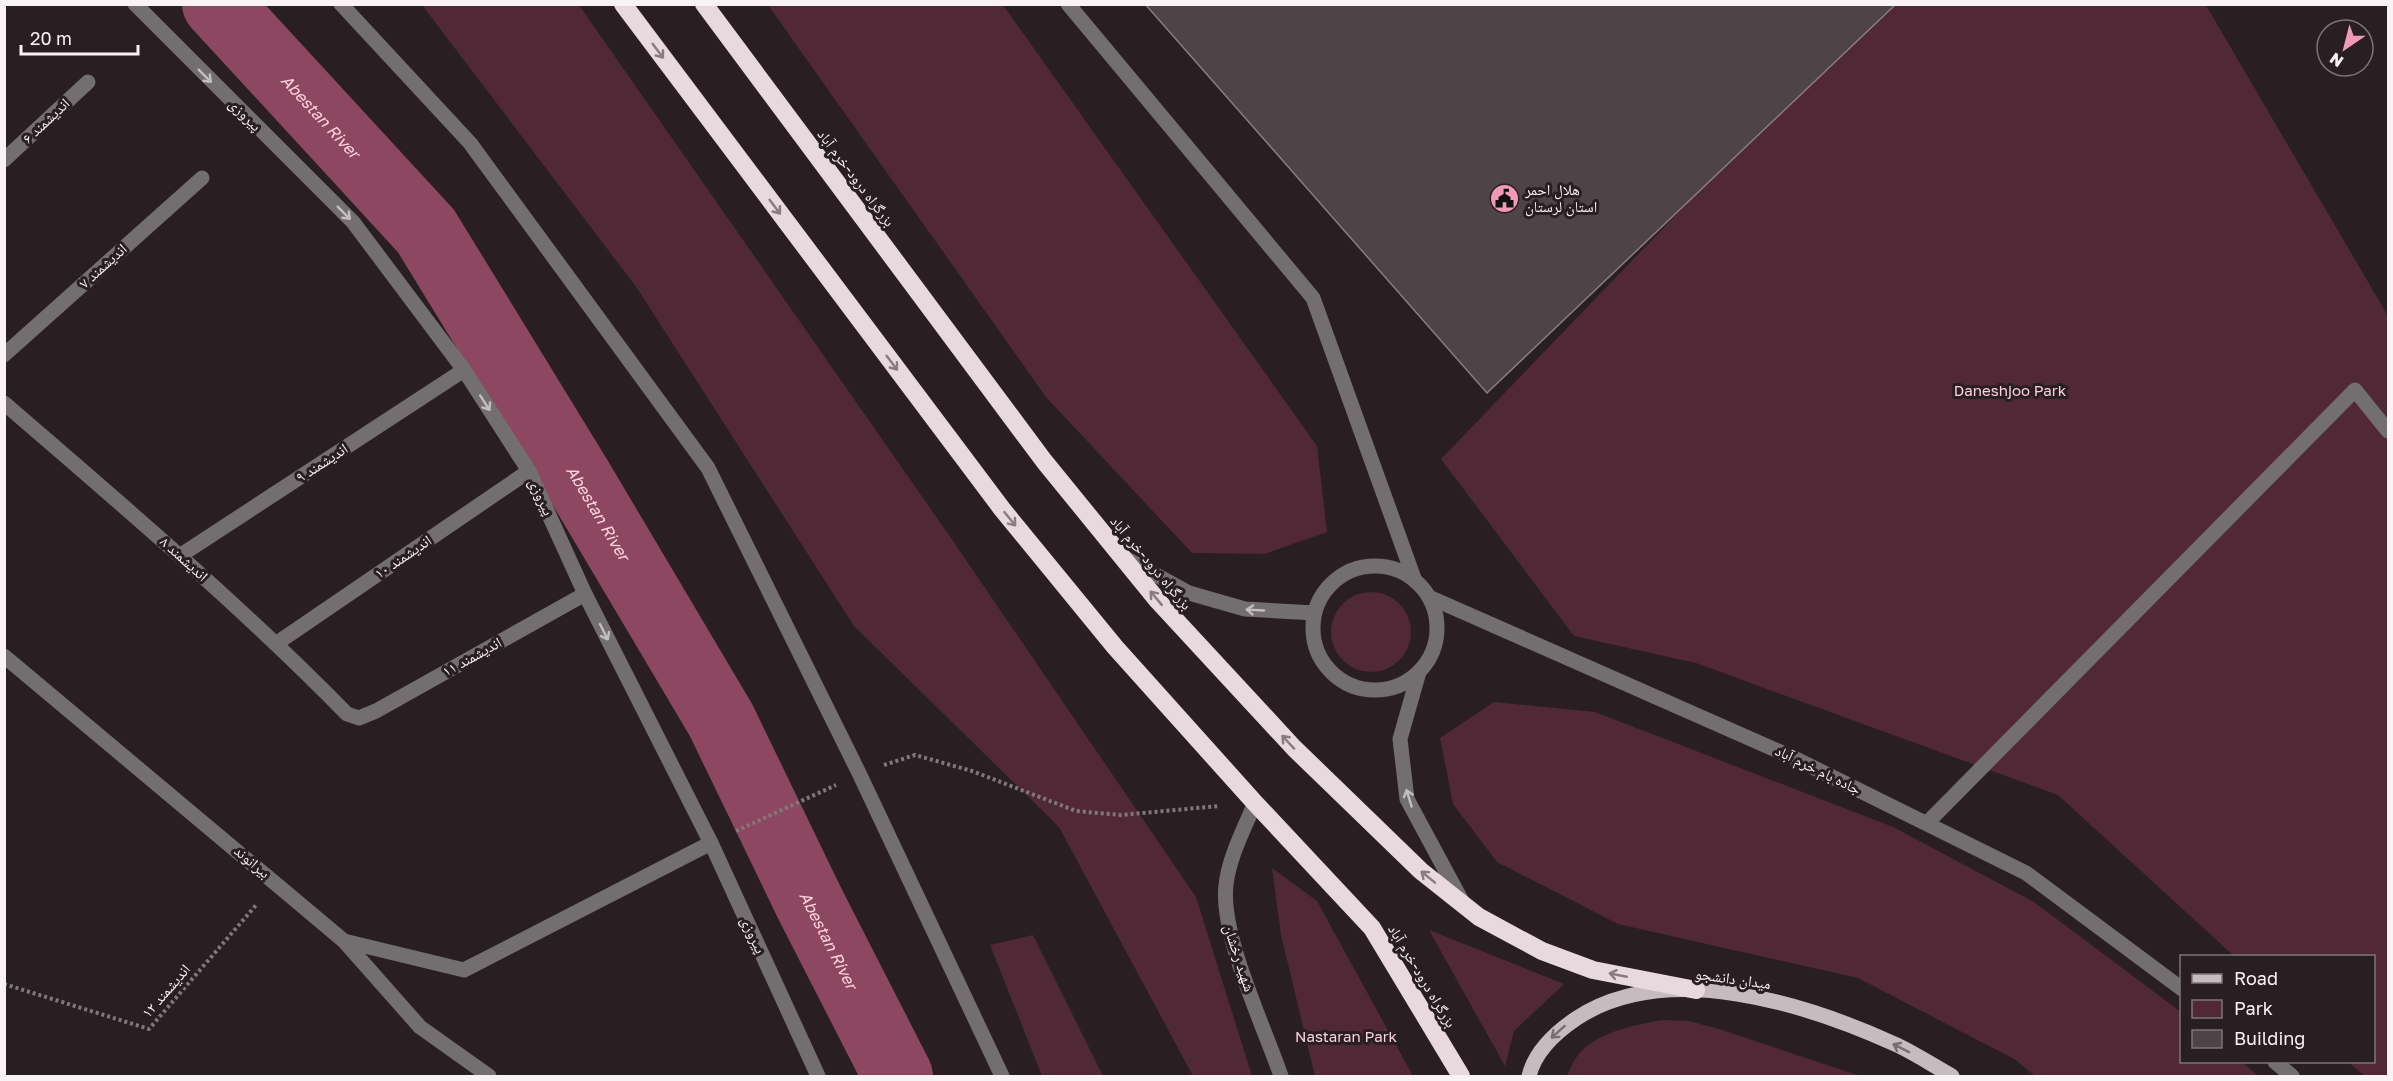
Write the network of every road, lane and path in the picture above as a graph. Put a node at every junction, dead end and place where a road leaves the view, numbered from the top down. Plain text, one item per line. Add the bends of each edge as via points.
1 (135, 4) edge
2 (341, 4) edge
3 (623, 4) edge
4 (704, 4) edge
5 (1068, 4) edge
6 (88, 82) dead end
7 (4, 160) edge
8 (202, 178) dead end
9 (4, 355) edge
10 (464, 370) junction
11 (4, 403) edge
12 (2388, 431) edge
13 (529, 471) junction
14 (181, 555) junction
15 (1122, 557) junction
16 (1415, 581) junction
17 (585, 594) junction
18 (1429, 597) junction
19 (1314, 613) junction
20 (277, 643) junction
21 (4, 656) edge
22 (1419, 672) junction
23 (359, 718) joint
24 (859, 773) junction
25 (1255, 803) junction
26 (1927, 823) junction
27 (711, 843) junction
28 (276, 882) junction
29 (1464, 905) junction
30 (344, 941) junction
31 (4, 984) edge
32 (2180, 988) edge
33 (1696, 990) junction
34 (2276, 1063) edge
35 (489, 1077) edge
36 (818, 1077) edge
37 (1002, 1077) edge
38 (1281, 1077) edge
39 (1461, 1077) edge
40 (1529, 1077) edge
41 (1952, 1077) edge
42 (2292, 1077) edge

1 -> 10 street, پیروزی via 353,222
2 - 24 street via 470,143 708,468
3 -> 25 highway, بزرگراه درود-خرم آباد via 1002,509 1115,647
4 - 15 highway, بزرگراه درود-خرم آباد via 1044,461
5 - 16 street via 1313,298
6 - 7 street, اندیشمند ۶
8 - 9 street, اندیشمند ۷
10 -> 13 street, پیروزی
10 - 14 street, اندیشمند ۹
11 - 14 street, اندیشمند ۸
12 - 26 street via 2355,390
13 - 17 street, پیروزی
13 - 20 street, اندیشمند ۱۰
14 - 20 street, اندیشمند ۸
19 -> 15 street via 1245,609 1189,593
29 -> 15 highway, بزرگراه درود-خرم آباد via 1421,872 1294,748
16 - 18 street
16 - 19 street via 1397,570 1376,566 1355,569 1337,578 1322,594
17 - 23 street, اندیشمند ۱۱
17 -> 27 street, پیروزی
18 - 22 street via 1436,617 1437,638
18 - 26 street, جاده بام خرم آباد via 1794,758
19 - 22 street via 1312,634 1318,654 1345,683 1384,690
20 - 23 street, اندیشمند ۸ via 347,714
21 - 28 street, بیرانوند
29 -> 22 street via 1407,799 1400,739
24 - 25 path via 915,755 972,771 1076,811 1121,815
24 - 27 path
24 - 37 street
25 - 38 street, شهید رخشان via 1226,884 1226,918
25 - 39 highway, بزرگراه درود-خرم آباد via 1372,928
26 - 32 street, جاده بام خرم آباد via 2026,873
27 - 30 street via 464,970
27 - 36 street, پیروزی
28 - 30 street, بیرانوند
28 - 31 path, اندیشمند ۱۲ via 148,1029
33 -> 29 highway, بزرگراه درود-خرم آباد via 1583,967 1542,951
30 - 35 street, بیرانوند via 420,1027
33 -> 40 main road, میدان دانشجو via 1640,994 1592,1009 1555,1032
41 -> 33 main road, میدان دانشجو via 1898,1046 1829,1017 1761,999
34 - 42 street

